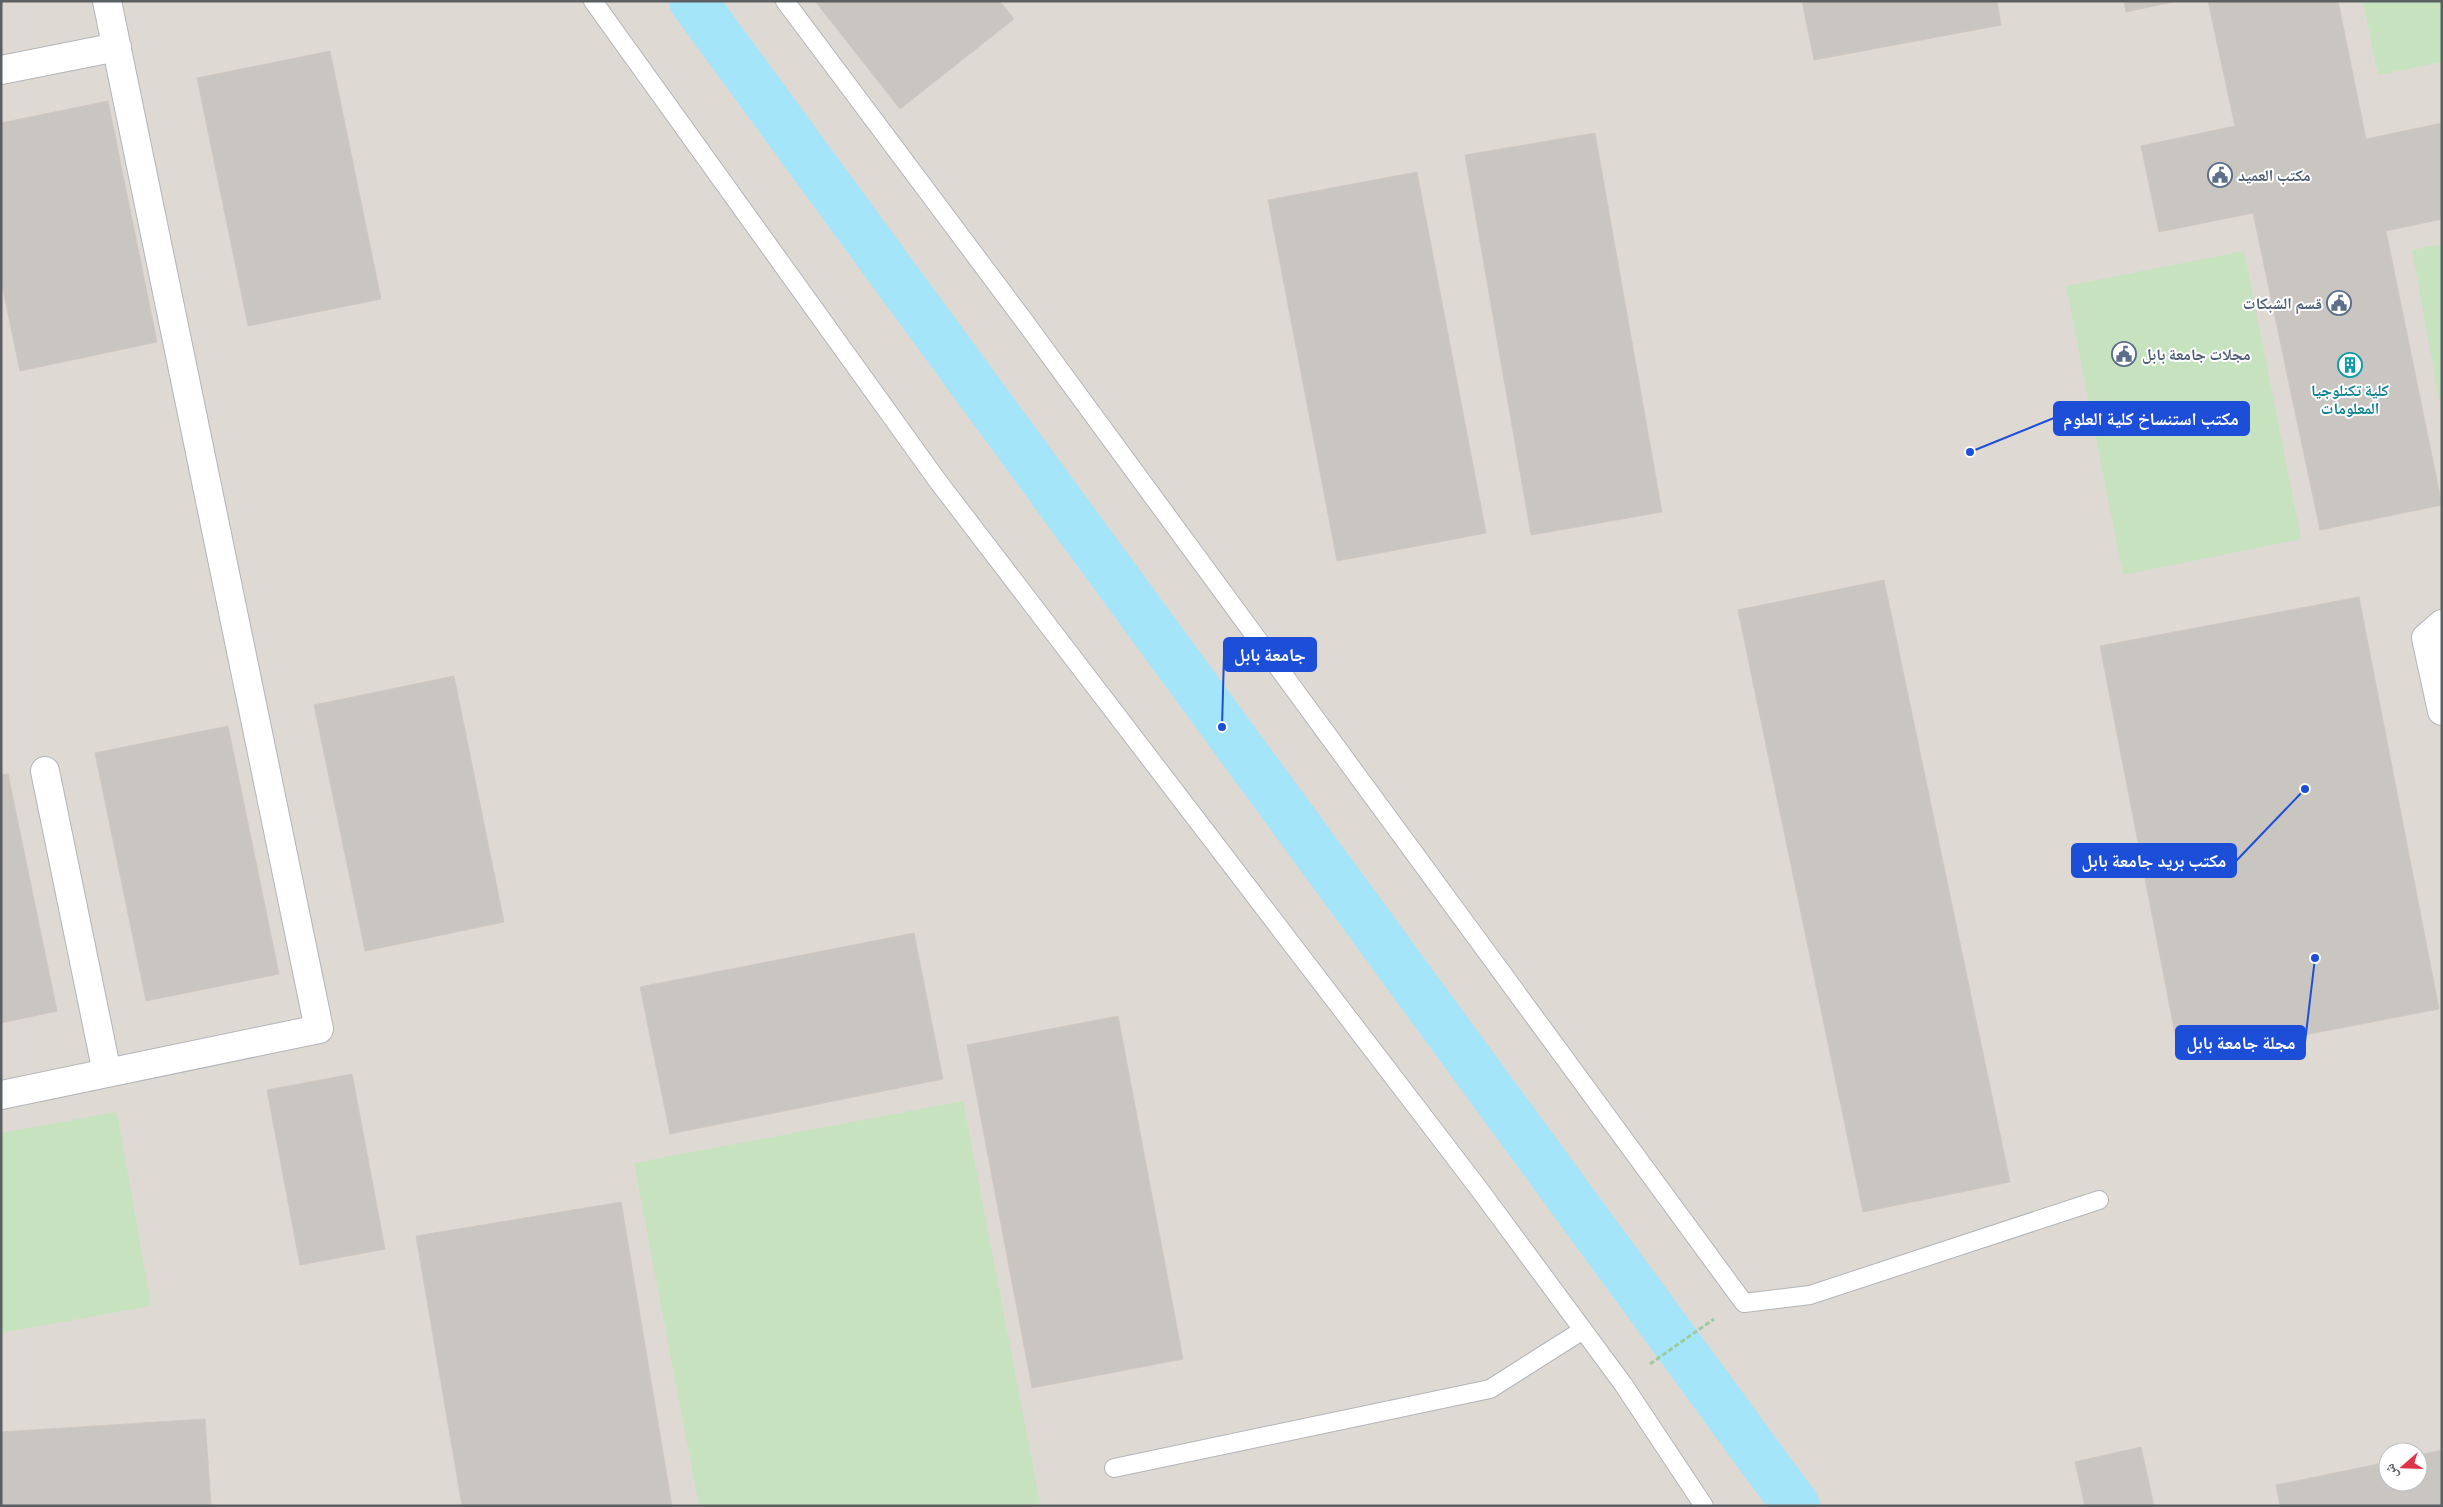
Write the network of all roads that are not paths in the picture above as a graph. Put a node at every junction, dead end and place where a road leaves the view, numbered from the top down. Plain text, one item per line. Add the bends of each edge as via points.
1 (107, 1) edge
2 (593, 1) edge
3 (784, 1) edge
4 (117, 47) junction
5 (1, 70) edge
6 (2442, 624) edge
7 (2442, 711) edge
8 (45, 771) dead end
9 (107, 1073) junction
10 (1, 1095) edge
11 (2099, 1200) dead end
12 (1583, 1330) junction
13 (1114, 1468) dead end
14 (1704, 1506) edge

1 - 4 street
2 - 12 lane via 937,480 1479,1189
3 - 11 lane via 1022,318 1744,1303 1810,1294
4 - 5 street
4 - 9 street via 319,1030
6 - 7 street via 2426,638
8 - 9 street
9 - 10 street
12 - 13 lane via 1490,1390
12 - 14 lane

